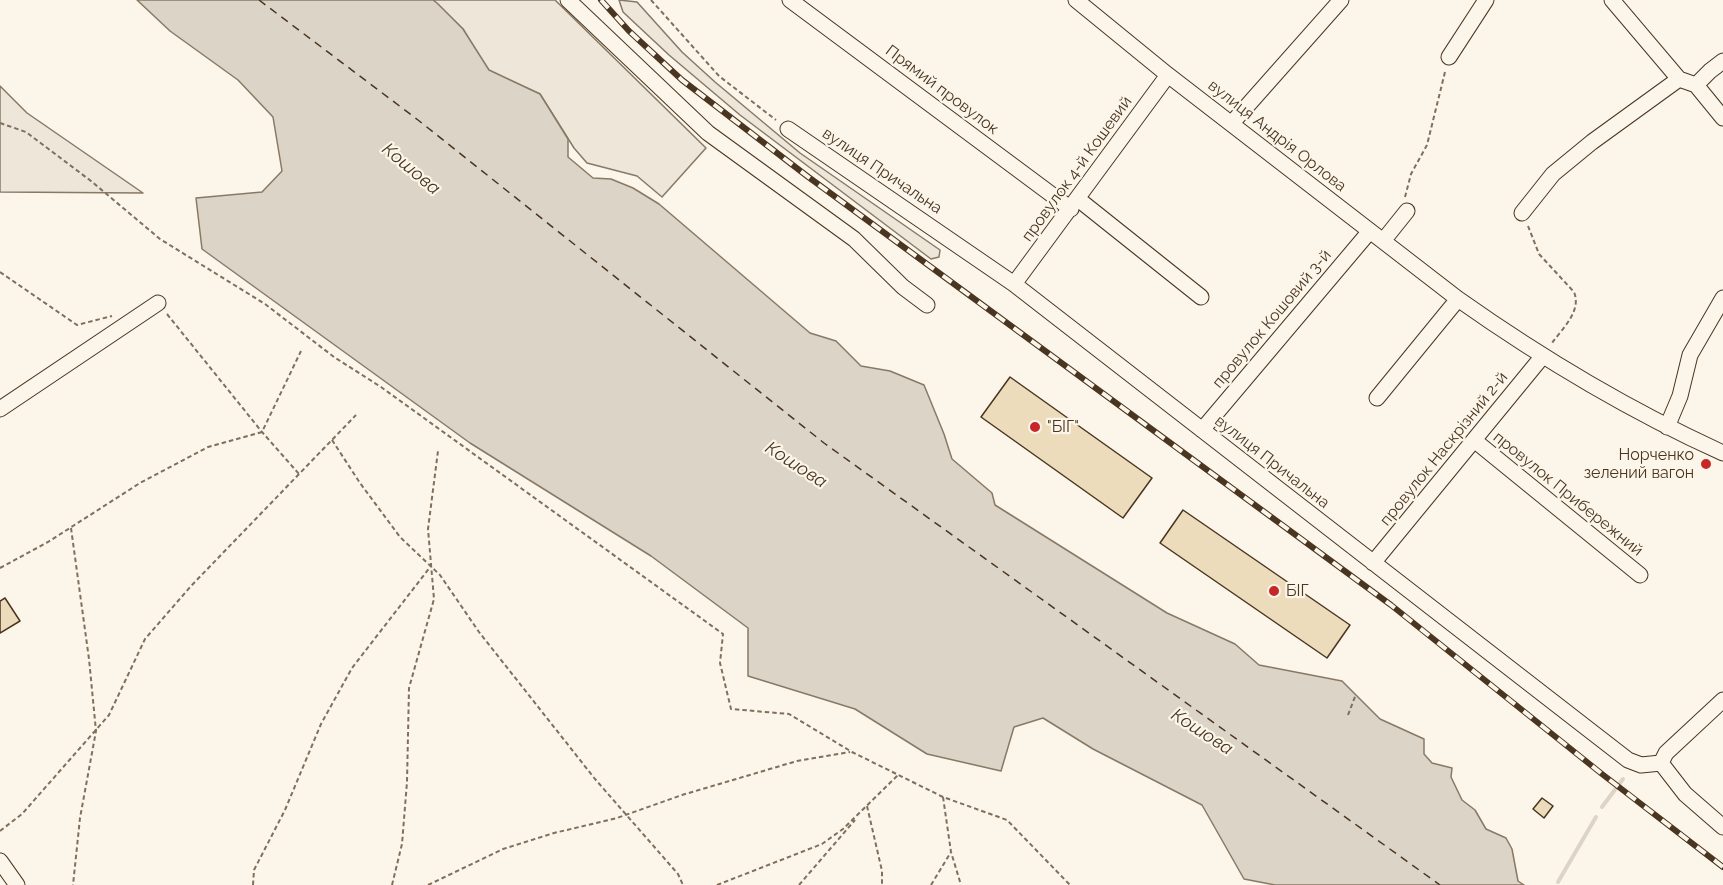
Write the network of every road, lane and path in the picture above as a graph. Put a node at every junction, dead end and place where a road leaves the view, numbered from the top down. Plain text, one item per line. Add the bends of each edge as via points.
1 (568, 0) edge
2 (651, 0) edge
3 (790, 0) edge
4 (1076, 0) edge
5 (1341, 0) edge
6 (1486, 0) edge
7 (1612, 0) edge
8 (1449, 57) joint
9 (1723, 61) edge
10 (1168, 75) junction
11 (1679, 79) junction
12 (1696, 85) junction
13 (1723, 118) edge
14 (0, 123) edge
15 (1232, 123) junction
16 (788, 129) joint
17 (1075, 204) junction
18 (1407, 211) joint
19 (1522, 213) joint
20 (1370, 231) junction
21 (1383, 241) junction
22 (0, 272) edge
23 (1014, 284) junction
24 (1201, 297) dead end
25 (1723, 298) edge
26 (1458, 299) junction
27 (158, 303) joint
28 (927, 305) dead end
29 (117, 314) dead end
30 (301, 351) dead end
31 (1542, 357) junction
32 (1377, 398) dead end
33 (0, 409) edge
34 (356, 415) dead end
35 (1667, 427) junction
36 (1202, 430) junction
37 (262, 432) junction
38 (332, 440) junction
39 (1474, 440) junction
40 (438, 451) dead end
41 (1723, 453) edge
42 (299, 474) junction
43 (71, 527) junction
44 (1372, 563) junction
45 (431, 566) junction
46 (0, 568) edge
47 (1640, 575) dead end
48 (1356, 694) dead end
49 (1723, 700) edge
50 (1348, 715) dead end
51 (96, 731) junction
52 (852, 752) junction
53 (1661, 763) junction
54 (898, 775) junction
55 (943, 797) junction
56 (867, 806) junction
57 (626, 815) junction
58 (1723, 827) edge
59 (0, 831) edge
60 (951, 852) junction
61 (0, 861) edge
62 (17, 885) edge
63 (73, 885) edge
64 (253, 885) edge
65 (392, 885) edge
66 (428, 885) edge
67 (683, 885) edge
68 (717, 885) edge
69 (799, 885) edge
70 (882, 885) edge
71 (931, 885) edge
72 (961, 885) edge
73 (1070, 885) edge

1 - 28 street via 708,133 854,239
2 - 16 path via 719,76
3 - 17 street, Прямий провулок
4 - 10 street, вулиця Андрія Орлова
5 - 15 street
6 - 8 street
7 - 11 street
8 - 18 path via 1427,145 1405,193
9 - 12 street
10 - 15 street, вулиця Андрія Орлова
10 - 17 street, провулок 4-й Кошевий
11 - 12 street
11 - 19 street via 1553,174
12 - 13 street
14 - 52 path via 26,132 160,239 265,304 723,634 720,663 731,709 789,714
15 - 20 street, вулиця Андрія Орлова
16 - 23 street, вулиця Причальна
17 - 23 street, провулок 4-й Кошевий
17 - 24 street, Прямий провулок
18 - 21 street
19 - 31 path via 1539,254 1577,299 1570,319
20 - 21 street, вулиця Андрія Орлова
20 - 36 street, провулок Кошовий 3-й
21 - 26 street, вулиця Андрія Орлова
22 - 29 path via 77,326
23 - 36 street, вулиця Причальна
25 - 35 street via 1690,354 1680,396
26 - 31 street, вулиця Андрія Орлова
26 - 32 street
27 - 33 street
27 - 37 path
30 - 37 path
31 - 35 street, вулиця Андрія Орлова
31 - 39 street, провулок Наскрізний 2-й
34 - 38 path
35 - 41 street, вулиця Андрія Орлова
36 - 44 street, вулиця Причальна
37 - 42 path
37 - 43 path via 208,447 140,483
38 - 42 path
38 - 45 path via 400,537
39 - 44 street, провулок Наскрізний 2-й
39 - 47 street, провулок Прибережний
40 - 45 path via 428,529
42 - 51 path via 145,639 109,716
43 - 46 path
43 - 51 path
44 - 53 street, вулиця Причальна via 1628,760 1641,765
45 - 57 path
45 - 64 path via 352,668 321,724 285,810 254,870
45 - 65 path via 434,599 409,688 402,844
48 - 50 path
49 - 53 street via 1666,753
51 - 59 path via 22,814
51 - 63 path
52 - 54 path
52 - 57 path via 797,761
53 - 58 street via 1686,794
54 - 55 path
54 - 56 path
55 - 60 path
55 - 73 path via 1007,820
56 - 68 path via 822,844
56 - 69 path
56 - 70 path
57 - 66 path via 503,849
57 - 67 path via 678,874
60 - 71 path
60 - 72 path
61 - 62 street

